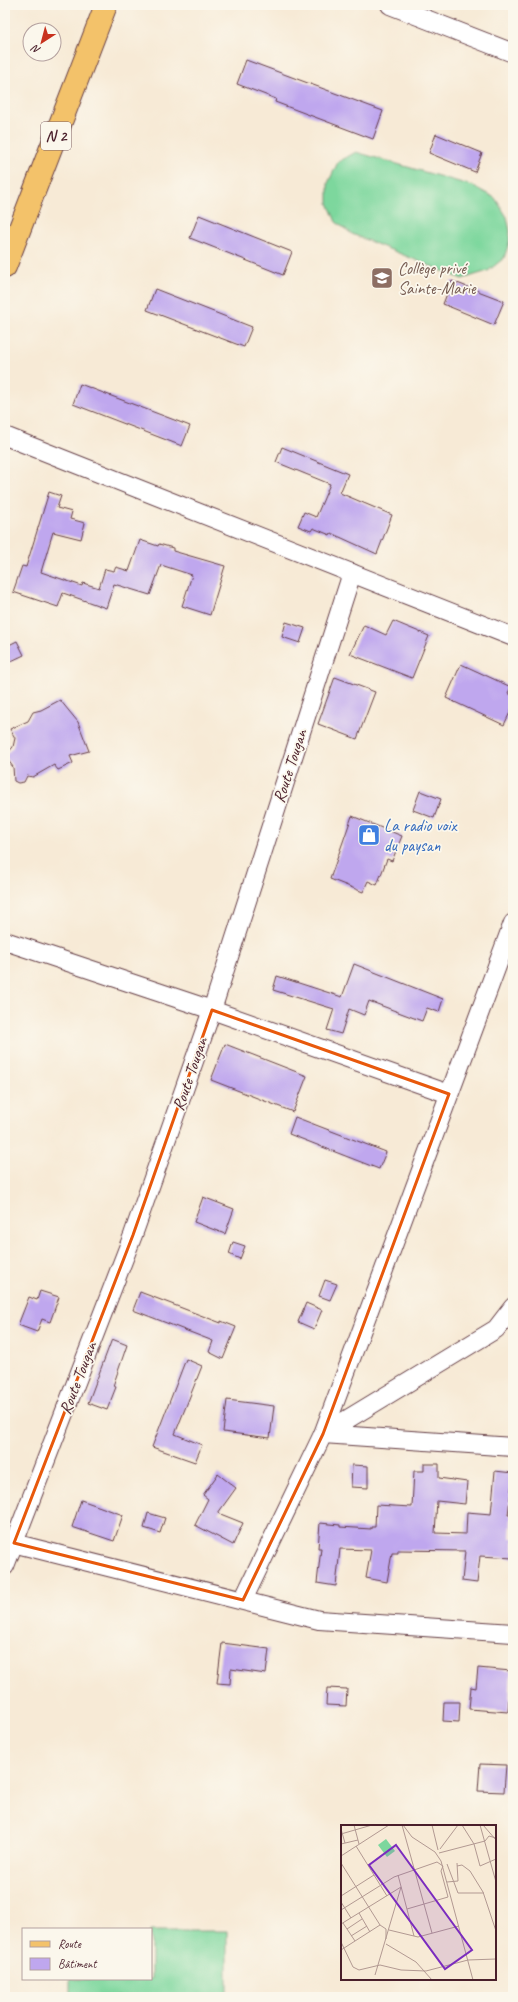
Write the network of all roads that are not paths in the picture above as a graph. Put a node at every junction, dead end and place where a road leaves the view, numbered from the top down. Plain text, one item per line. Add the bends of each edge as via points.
1 (106, 5) edge
2 (390, 5) edge
3 (513, 53) edge
4 (5, 267) edge
5 (5, 436) edge
6 (352, 574) junction
7 (513, 637) edge
8 (513, 923) edge
9 (5, 941) edge
10 (212, 1010) junction
11 (449, 1094) junction
12 (513, 1307) edge
13 (322, 1434) junction
14 (513, 1447) edge
15 (9, 1542) edge
16 (5, 1566) edge
17 (243, 1600) junction
18 (513, 1633) edge

1 - 4 main road, N 2
2 - 3 street
5 - 6 street
6 - 7 street
6 - 10 street, Route Tougan
8 - 11 street
9 - 10 street
10 - 11 street
10 - 15 street, Route Tougan via 133,1235
11 - 13 street
12 - 13 street via 496,1328
13 - 14 street
13 - 17 street
15 - 16 street, Route Tougan
15 - 17 street
17 - 18 street via 319,1620

